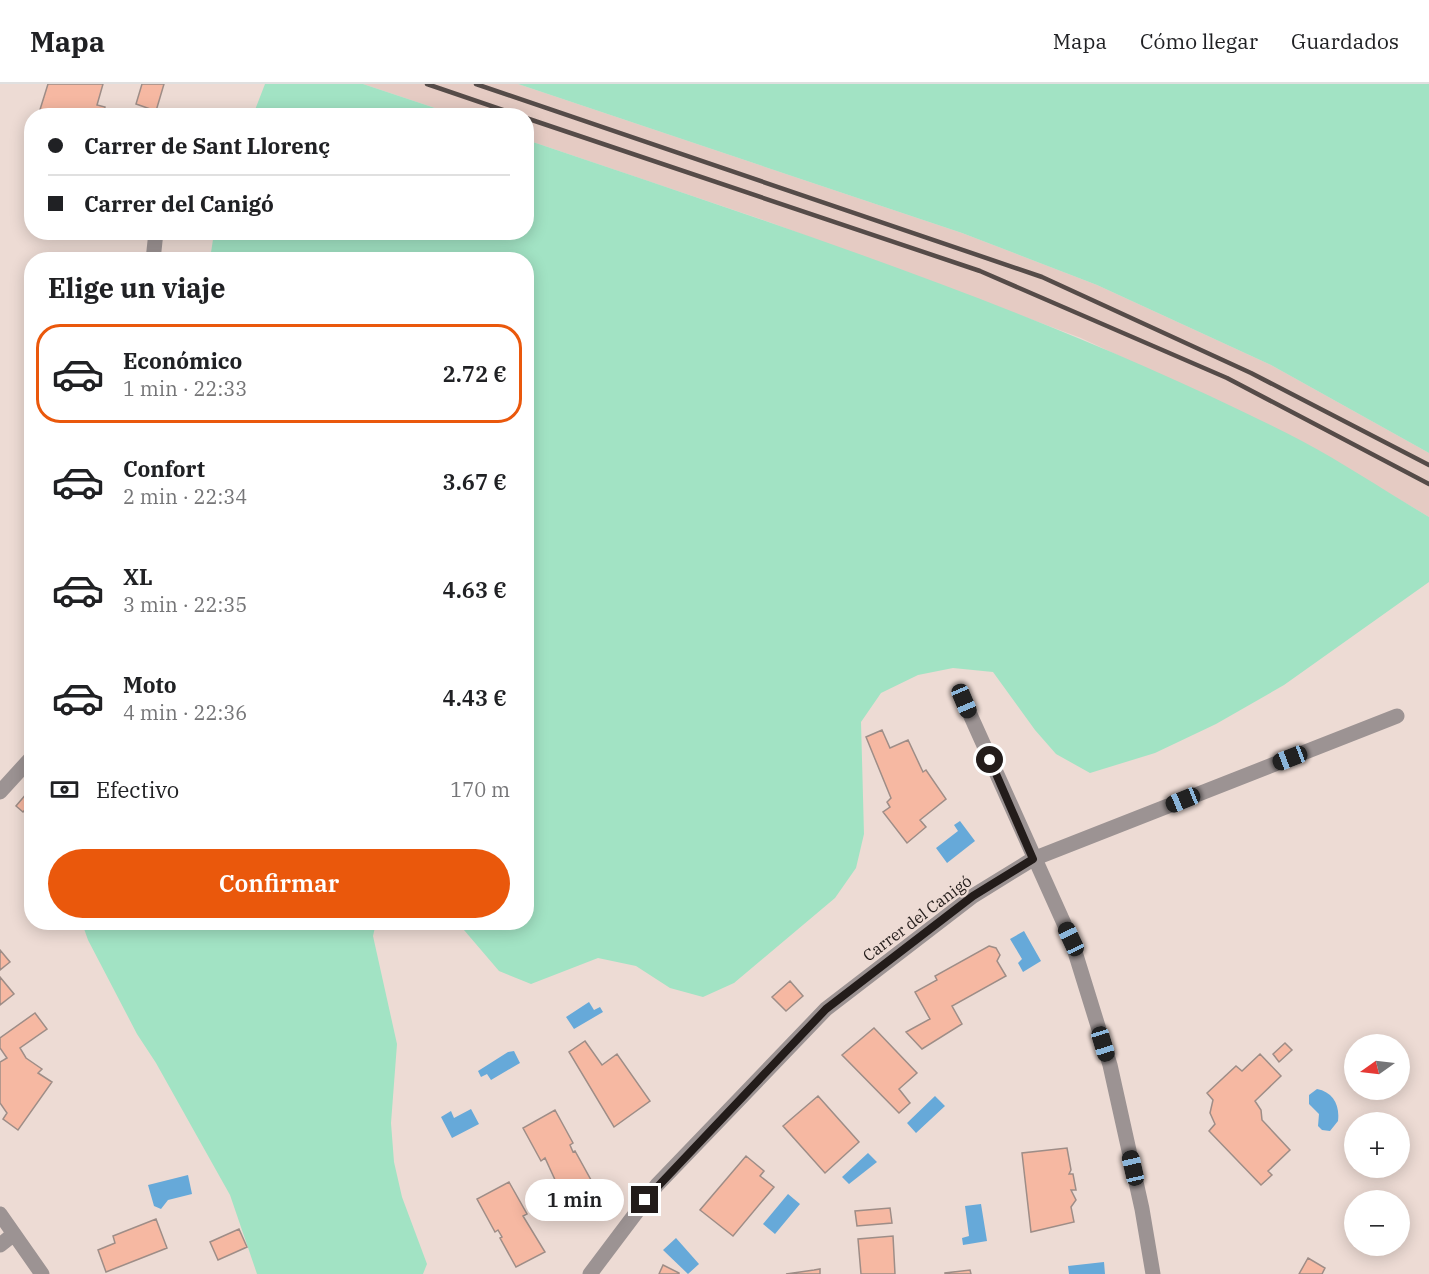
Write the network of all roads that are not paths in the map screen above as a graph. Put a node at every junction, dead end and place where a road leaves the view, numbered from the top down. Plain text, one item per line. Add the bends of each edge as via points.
1 (964, 701) dead end
2 (1397, 716) dead end
3 (24, 766) edge
4 (0, 792) edge
5 (1033, 859) junction
6 (0, 1214) edge
7 (14, 1234) junction
8 (0, 1245) edge
9 (42, 1274) edge
10 (590, 1274) edge
11 (1154, 1274) edge

1 - 5 street
2 - 5 street, Carrer del Canigó
3 - 4 street
5 - 10 street, Carrer del Canigó via 973,896 826,1009 657,1185
5 - 11 street via 1071,939 1110,1065
6 - 7 street
7 - 8 street
7 - 9 street

